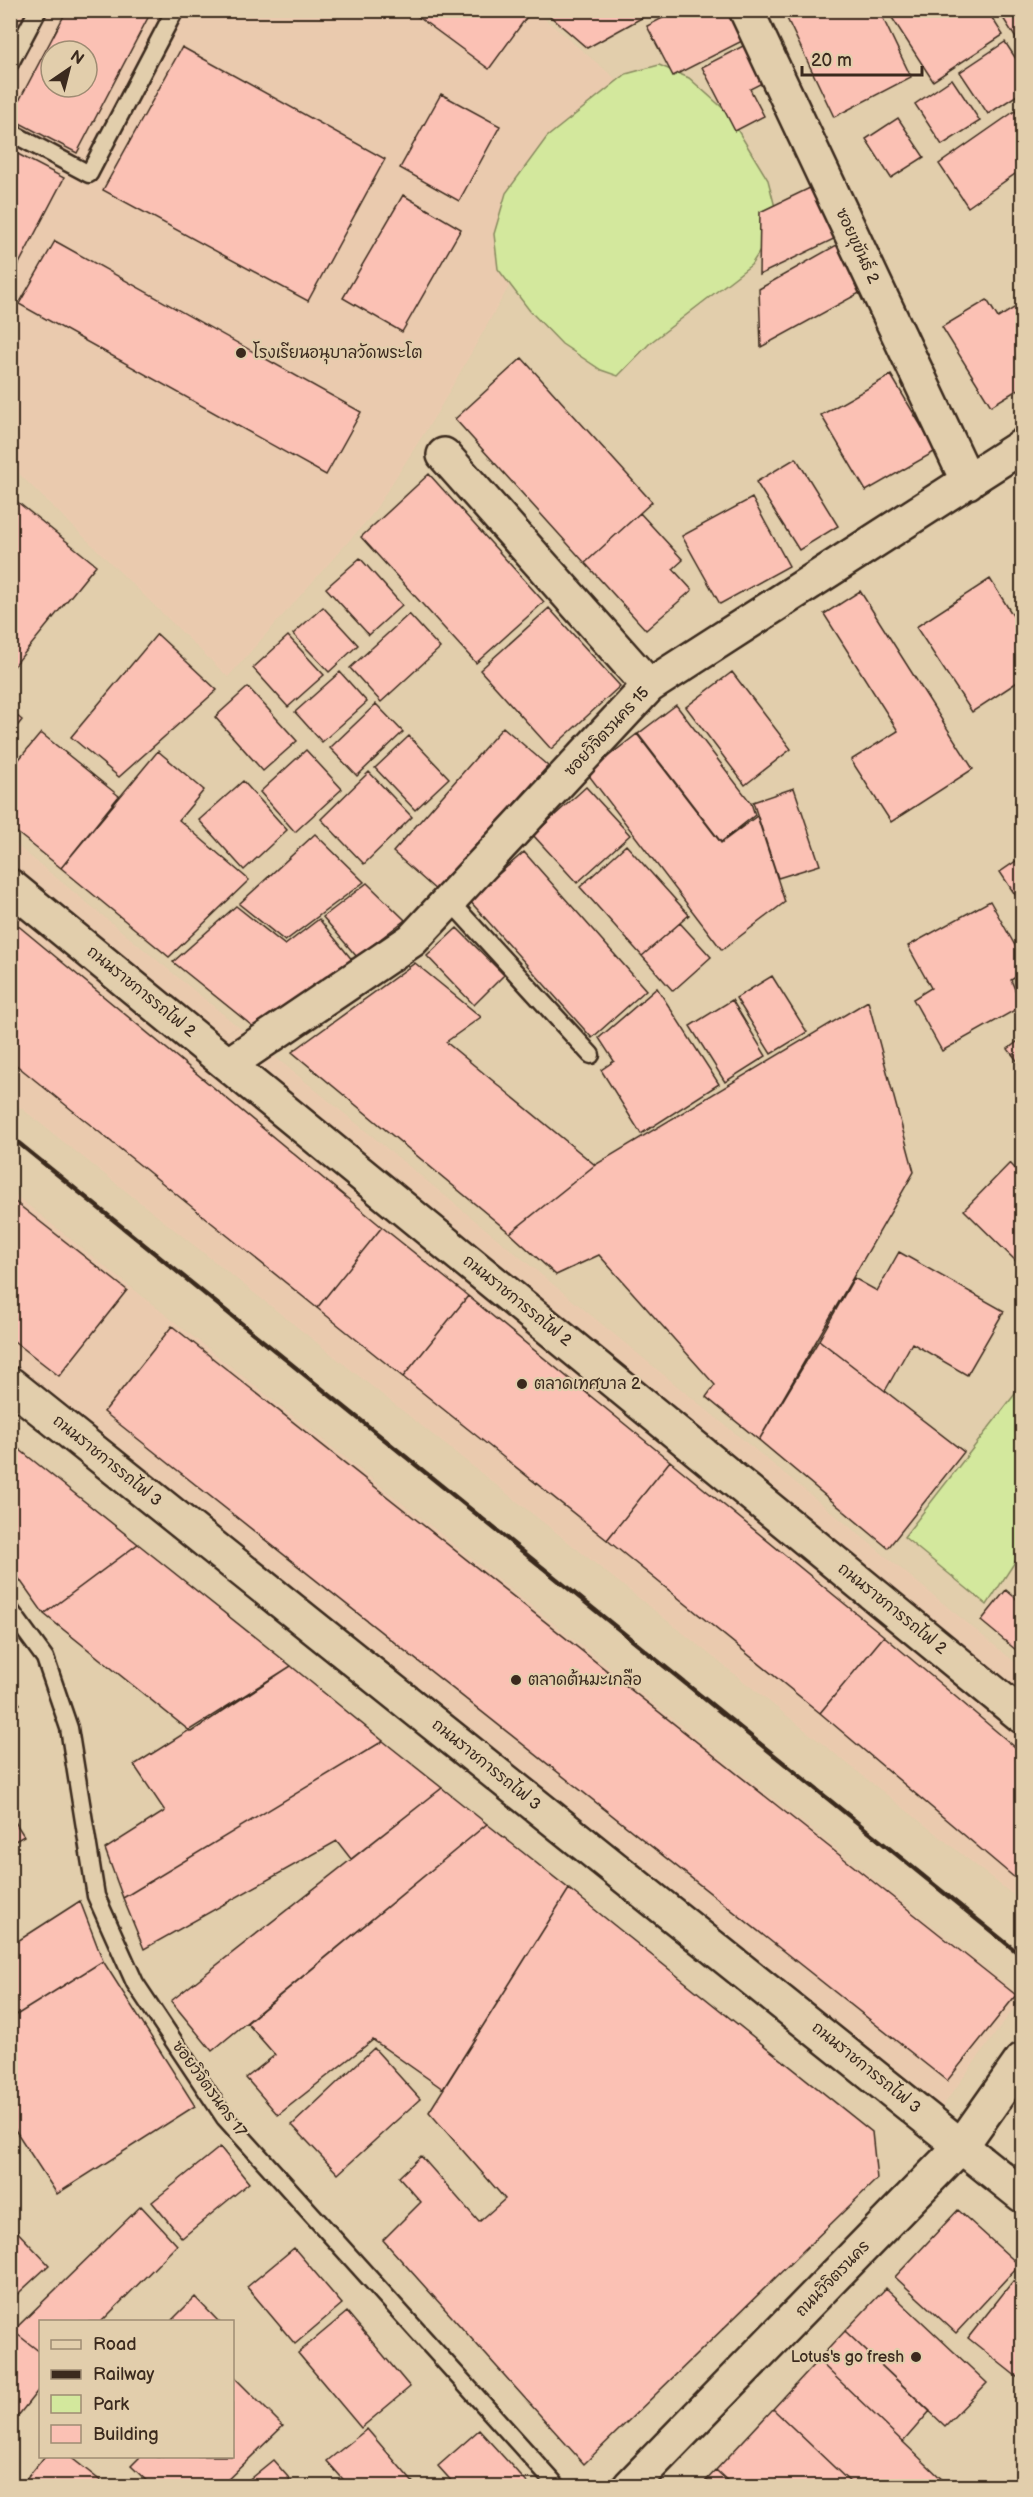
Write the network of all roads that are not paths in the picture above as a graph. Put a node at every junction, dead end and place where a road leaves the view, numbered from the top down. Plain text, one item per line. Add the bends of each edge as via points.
1 (38, 10) edge
2 (175, 10) edge
3 (746, 10) edge
4 (10, 63) edge
5 (10, 132) edge
6 (1023, 446) edge
7 (444, 455) dead end
8 (968, 482) junction
9 (649, 686) junction
10 (10, 886) edge
11 (450, 901) junction
12 (591, 1055) dead end
13 (229, 1064) junction
14 (10, 1384) edge
15 (10, 1610) edge
16 (1023, 1716) edge
17 (1023, 2060) edge
18 (962, 2145) junction
19 (1023, 2195) edge
20 (557, 2487) edge
21 (630, 2487) edge

1 - 4 lane
2 - 5 lane via 89,174
3 - 8 street, ซอยขุขันธ์ 2
6 - 8 street, ซอยวิจิตรนคร 15
7 - 9 street
8 - 9 street, ซอยวิจิตรนคร 15
9 - 11 street, ซอยวิจิตรนคร 15
10 - 13 street, ถนนราชการรถไฟ 2
11 - 12 lane
11 - 13 street, ซอยวิจิตรนคร 15 via 412,940
13 - 16 street, ถนนราชการรถไฟ 2
14 - 18 street, ถนนราชการรถไฟ 3
15 - 20 lane, ซอยวิจิตรนคร 17 via 45,1658 69,1728 96,1896 135,1983 225,2118
17 - 18 street, ถนนวิจิตรนคร
18 - 19 street, ถนนราชการรถไฟ 3
18 - 21 street, ถนนวิจิตรนคร

